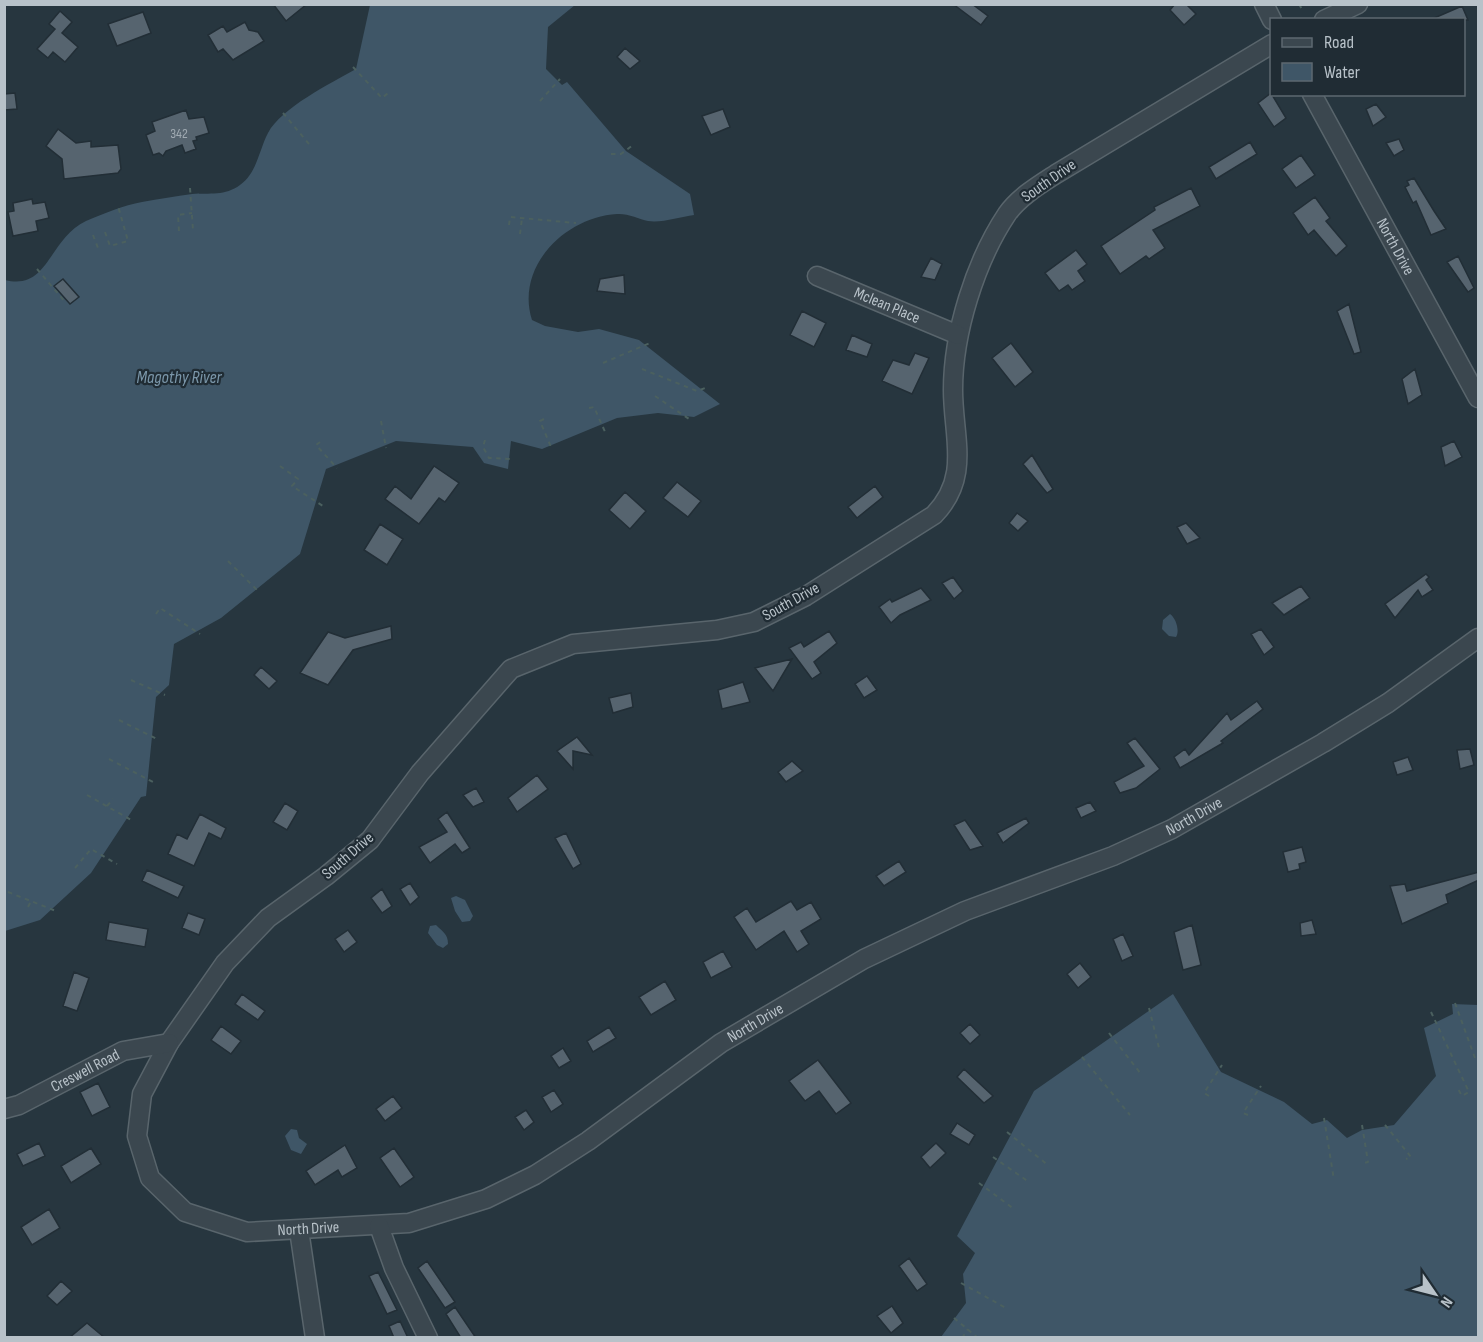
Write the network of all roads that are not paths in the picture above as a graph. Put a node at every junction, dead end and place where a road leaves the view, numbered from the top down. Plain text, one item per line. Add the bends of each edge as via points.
1 (1264, 4) edge
2 (1358, 4) edge
3 (1271, 18) edge
4 (1328, 18) edge
5 (1270, 45) edge
6 (1313, 96) edge
7 (817, 276) dead end
8 (958, 335) junction
9 (1479, 398) edge
10 (1479, 638) edge
11 (169, 1043) junction
12 (4, 1109) edge
13 (379, 1226) junction
14 (299, 1230) junction
15 (315, 1338) edge
16 (428, 1338) edge

1 - 3 street
2 - 4 street
5 - 8 street, South Drive via 1056,174 1019,202 1008,213 986,252
6 - 9 street, North Drive
7 - 8 street, Mclean Place
8 - 11 street, South Drive via 953,393 957,465 954,486 934,515 806,596 754,622 717,630 573,644 511,669 417,776 370,840 268,918 225,963
10 - 13 street, North Drive via 1388,703 1172,829 1113,856 965,911 864,959 722,1043 535,1175 466,1206 409,1223
11 - 12 street, Creswell Road via 123,1051
11 - 14 street, North Drive via 142,1094 138,1136 150,1178 185,1212 247,1232
13 - 14 street, North Drive
13 - 16 street via 394,1268
14 - 15 street

